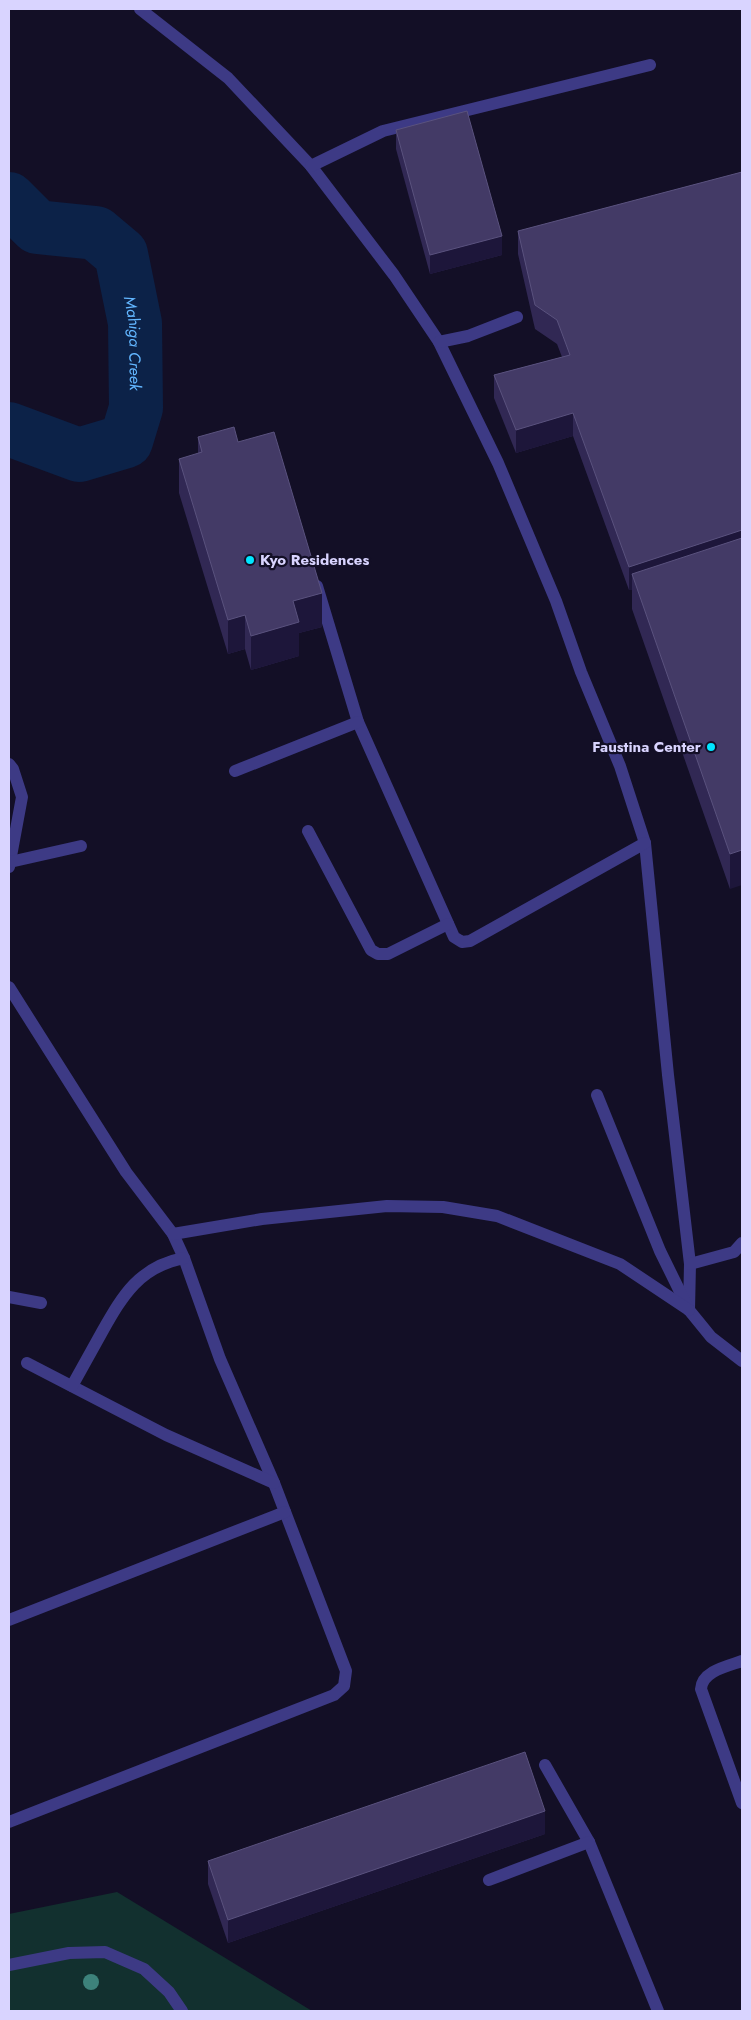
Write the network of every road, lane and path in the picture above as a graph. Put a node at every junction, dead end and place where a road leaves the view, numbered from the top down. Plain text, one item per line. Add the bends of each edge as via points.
1 (140, 9) edge
2 (650, 64) dead end
3 (312, 166) junction
4 (517, 317) dead end
5 (439, 342) junction
6 (312, 571) edge
7 (358, 722) junction
8 (9, 764) edge
9 (235, 771) dead end
10 (308, 831) dead end
11 (645, 843) junction
12 (81, 846) dead end
13 (9, 864) edge
14 (448, 924) junction
15 (9, 987) edge
16 (597, 1095) dead end
17 (173, 1234) junction
18 (742, 1244) edge
19 (184, 1258) junction
20 (690, 1264) junction
21 (9, 1296) edge
22 (42, 1303) dead end
23 (689, 1310) junction
24 (742, 1361) edge
25 (27, 1362) dead end
26 (72, 1386) junction
27 (274, 1483) junction
28 (285, 1512) junction
29 (9, 1620) edge
30 (742, 1661) edge
31 (545, 1766) dead end
32 (742, 1803) edge
33 (9, 1822) edge
34 (589, 1842) junction
35 (489, 1880) dead end
36 (9, 1965) edge
37 (182, 2011) edge
38 (658, 2011) edge

1 - 3 street via 228,78
2 - 3 street via 383,131
3 - 5 street
4 - 5 street via 468,336
5 - 11 street via 498,463 556,601 620,766
6 - 7 street
7 - 9 street
7 - 14 street
8 - 13 street via 22,797
10 - 14 street via 371,950 388,954
11 - 14 street via 470,941 462,942 454,937
11 - 20 street
12 - 13 street
15 - 17 street via 126,1172
16 - 23 street via 660,1251
17 - 19 street
17 - 23 street via 262,1219 387,1206 443,1207 498,1216 620,1264
18 - 20 street via 734,1252
19 - 26 street via 166,1262 135,1282 122,1296
19 - 27 street via 220,1359
20 - 23 street
21 - 22 street
23 - 24 street via 711,1337
25 - 26 street
26 - 27 street via 166,1435
27 - 28 street
28 - 29 street
28 - 33 street via 346,1671 344,1686 334,1695
30 - 32 street via 710,1675 703,1681 701,1689
31 - 34 street
34 - 35 street
34 - 38 street
36 - 37 street via 69,1954 105,1952 144,1969 169,1992

